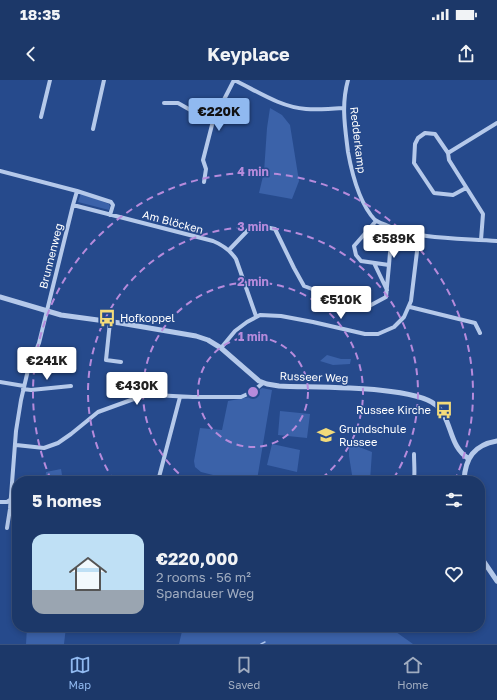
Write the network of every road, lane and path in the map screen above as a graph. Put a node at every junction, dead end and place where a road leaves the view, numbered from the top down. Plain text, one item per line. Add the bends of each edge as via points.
1 (50, 80) edge
2 (104, 80) edge
3 (234, 80) edge
4 (348, 80) edge
5 (164, 103) dead end
6 (343, 108) junction
7 (41, 117) dead end
8 (213, 121) junction
9 (497, 123) edge
10 (93, 129) dead end
11 (448, 154) junction
12 (0, 171) edge
13 (204, 182) dead end
14 (466, 188) junction
15 (77, 190) junction
16 (73, 205) junction
17 (110, 215) junction
18 (376, 221) junction
19 (419, 235) junction
20 (391, 240) dead end
21 (481, 240) junction
22 (497, 241) edge
23 (229, 250) junction
24 (374, 263) junction
25 (389, 265) junction
26 (387, 290) junction
27 (0, 297) edge
28 (351, 299) dead end
29 (371, 305) dead end
30 (410, 307) junction
31 (46, 310) junction
32 (256, 316) junction
33 (110, 322) junction
34 (480, 333) dead end
35 (221, 348) junction
36 (121, 362) dead end
37 (0, 382) edge
38 (263, 383) junction
39 (71, 386) dead end
40 (24, 388) junction
41 (180, 397) junction
42 (497, 441) edge
43 (16, 445) junction
44 (414, 454) dead end
45 (469, 459) junction
46 (13, 476) edge
47 (159, 476) edge
48 (414, 476) edge
49 (464, 476) edge
50 (12, 482) edge
51 (10, 500) junction
52 (0, 502) edge
53 (7, 528) dead end
54 (485, 563) edge
55 (497, 581) edge

1 - 7 street
2 - 10 street
3 - 6 street via 290,107
3 - 8 street
4 - 6 street, Redderkamp
5 - 8 street via 178,103
6 - 18 street, Redderkamp via 352,176
8 - 13 street via 203,160 206,169
9 - 11 street
11 - 14 street
11 - 14 street via 435,134 426,133 418,138 415,144 414,163 434,193 453,196
12 - 15 street
14 - 21 street via 483,214
15 - 16 street
15 - 17 street via 111,202 113,205
16 - 17 street, Am Blöcken
16 - 31 street, Brunnenweg
17 - 23 street, Am Blöcken via 213,241
18 - 19 street
18 - 24 street via 354,246 361,261
19 - 21 street
19 - 30 street
20 - 25 street
21 - 22 street
23 - 28 street via 255,225 275,228 304,286
23 - 32 street via 238,265
24 - 25 street
24 - 26 street
25 - 26 street
26 - 29 street via 386,297
27 - 31 street
30 - 32 street via 394,327 376,334 287,317
30 - 34 street via 475,323
31 - 33 street via 61,315
31 - 40 street, Brunnenweg via 39,343
32 - 35 street via 235,331
33 - 35 street via 196,336
33 - 36 street via 106,360
35 - 38 street
37 - 40 street
38 - 41 street via 241,397
38 - 45 street, Russeer Weg via 279,386 381,390 425,399 440,410 456,447
39 - 40 street via 31,390
40 - 43 street, Brunnenweg via 18,414
41 - 43 street via 142,396 98,412 58,443 44,448
41 - 47 street
42 - 45 street via 480,446
43 - 46 street, Brunnenweg
44 - 48 street
45 - 49 street
50 - 51 street, Brunnenweg
51 - 52 street
51 - 53 street, Brunnenweg
54 - 55 street

